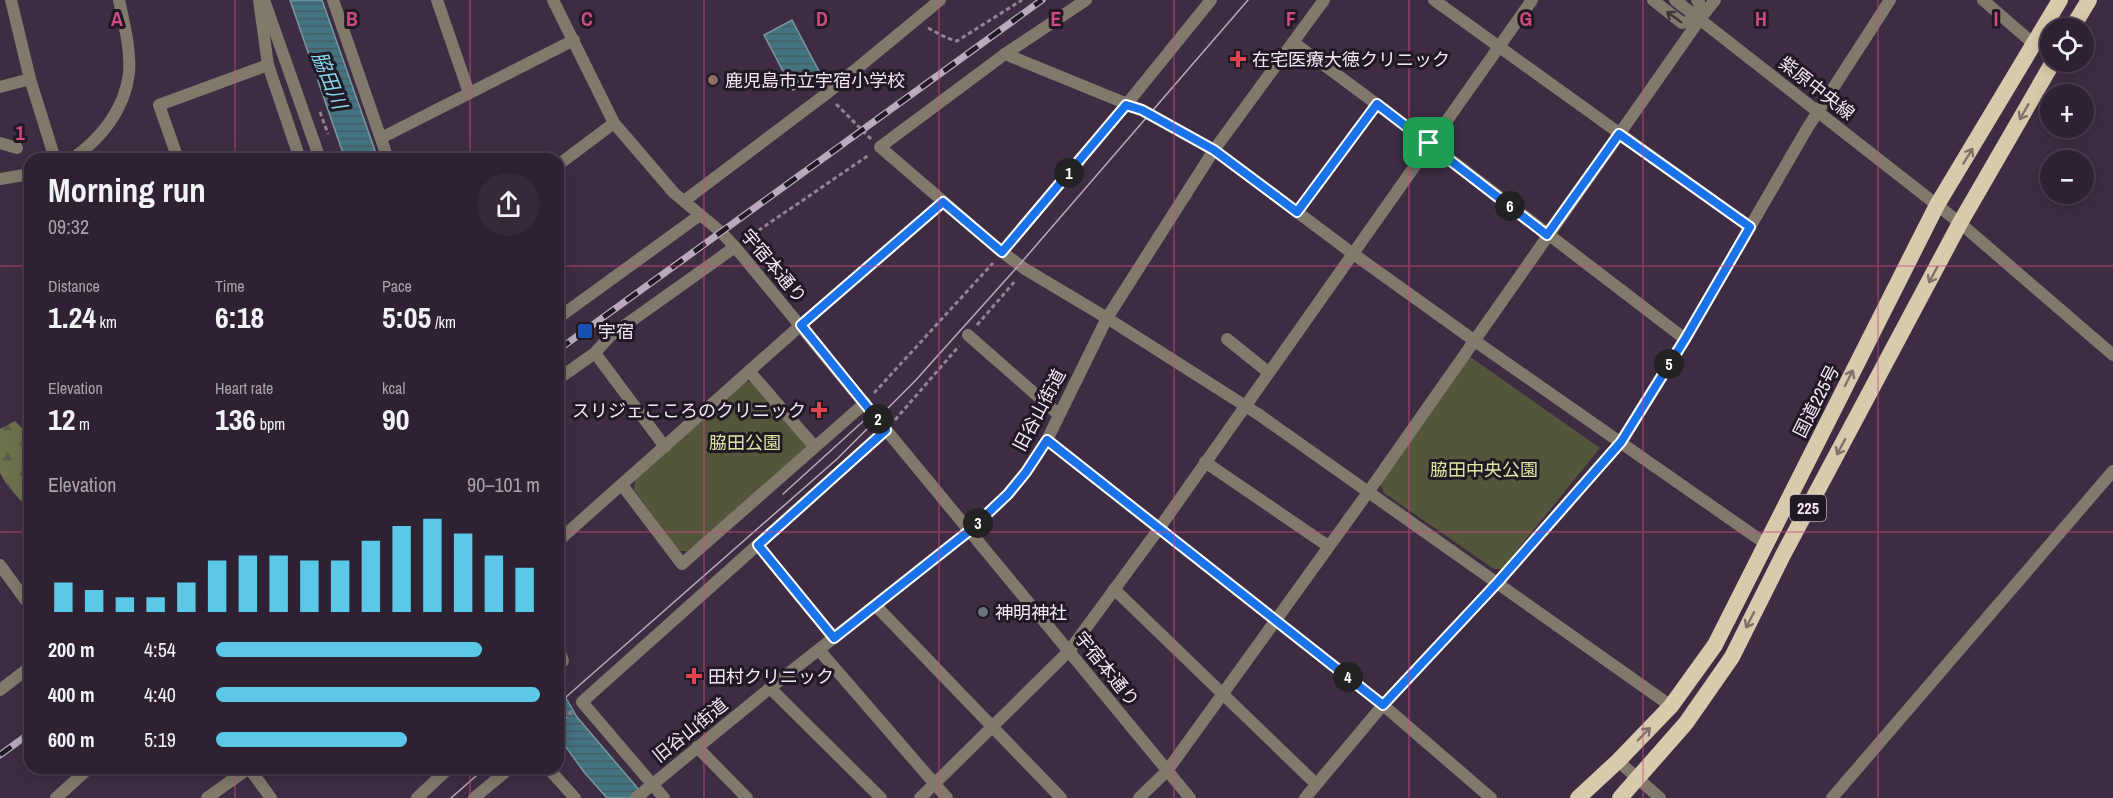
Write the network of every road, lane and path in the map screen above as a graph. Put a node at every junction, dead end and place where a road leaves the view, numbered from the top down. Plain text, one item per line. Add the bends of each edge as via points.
1 (11, 0) edge
2 (119, 0) edge
3 (259, 0) edge
4 (264, 0) edge
5 (333, 0) edge
6 (437, 0) edge
7 (553, 0) edge
8 (939, 0) edge
9 (1022, 0) edge
10 (1086, 0) edge
11 (1211, 0) edge
12 (1324, 0) edge
13 (1434, 0) edge
14 (1532, 0) edge
15 (1653, 0) edge
16 (1676, 0) edge
17 (1697, 0) edge
18 (1715, 0) edge
19 (1890, 0) edge
20 (1983, 0) edge
21 (2060, 0) edge
22 (2089, 0) edge
23 (2078, 18) edge
24 (1700, 19) junction
25 (914, 20) junction
26 (574, 40) junction
27 (1293, 42) junction
28 (2035, 45) junction
29 (1498, 46) junction
30 (1005, 54) junction
31 (268, 65) junction
32 (2047, 72) edge
33 (30, 79) junction
34 (0, 87) edge
35 (469, 93) junction
36 (826, 94) junction
37 (1377, 104) junction
38 (1126, 105) junction
39 (1818, 112) junction
40 (614, 123) junction
41 (1619, 134) junction
42 (381, 138) junction
43 (0, 143) edge
44 (1429, 143) junction
45 (880, 147) junction
46 (17, 148) dead end
47 (1214, 150) junction
48 (53, 153) edge
49 (81, 153) edge
50 (176, 153) edge
51 (298, 153) edge
52 (318, 153) edge
53 (386, 153) edge
54 (564, 160) edge
55 (24, 175) edge
56 (0, 179) edge
57 (684, 201) junction
58 (943, 202) junction
59 (1937, 205) junction
60 (1297, 212) junction
61 (700, 215) junction
62 (1960, 223) junction
63 (1750, 227) junction
64 (1547, 235) junction
65 (739, 244) junction
66 (1002, 252) junction
67 (1352, 253) junction
68 (564, 314) edge
69 (1107, 318) junction
70 (801, 325) junction
71 (969, 335) dead end
72 (1227, 339) dead end
73 (1685, 339) junction
74 (1475, 341) junction
75 (595, 353) junction
76 (2113, 356) edge
77 (748, 371) junction
78 (1268, 372) junction
79 (564, 376) edge
80 (864, 403) junction
81 (1245, 405) junction
82 (1058, 414) junction
83 (886, 430) junction
84 (1047, 440) junction
85 (1621, 442) junction
86 (814, 446) junction
87 (665, 447) junction
88 (1205, 462) junction
89 (2113, 471) edge
90 (622, 485) junction
91 (1369, 491) junction
92 (1158, 530) junction
93 (969, 531) junction
94 (564, 537) edge
95 (1766, 544) junction
96 (758, 545) junction
97 (1328, 546) junction
98 (0, 565) edge
99 (1498, 582) junction
100 (1114, 590) junction
101 (24, 598) edge
102 (876, 606) junction
103 (1275, 619) junction
104 (834, 638) junction
105 (819, 650) junction
106 (1069, 651) junction
107 (24, 672) edge
108 (770, 688) junction
109 (0, 690) edge
110 (1222, 694) junction
111 (582, 702) junction
112 (1383, 705) junction
113 (1671, 706) junction
114 (564, 718) edge
115 (991, 728) junction
116 (697, 747) junction
117 (1618, 761) junction
118 (1167, 771) junction
119 (82, 774) edge
120 (241, 774) edge
121 (253, 774) edge
122 (443, 774) edge
123 (503, 774) edge
124 (553, 774) edge
125 (1638, 779) junction
126 (934, 784) junction
127 (1316, 784) junction
128 (644, 791) edge
129 (56, 798) edge
130 (207, 798) edge
131 (271, 798) edge
132 (417, 798) edge
133 (474, 798) edge
134 (575, 798) edge
135 (664, 798) edge
136 (747, 798) edge
137 (881, 798) edge
138 (920, 798) edge
139 (947, 798) edge
140 (1061, 798) edge
141 (1139, 798) edge
142 (1190, 798) edge
143 (1305, 798) edge
144 (1491, 798) edge
145 (1578, 798) edge
146 (1620, 798) edge
147 (1660, 798) edge
148 (1832, 798) edge

1 - 33 street
2 - 49 street via 128,47 129,72 124,93 103,132
3 - 31 street
4 - 52 street
5 - 42 street
6 - 35 street
7 - 26 street, 宇宿本通り
8 - 25 street
9 - 25 path via 957,42
10 - 30 street
11 - 38 street
12 - 27 street, 旧谷山街道
13 - 29 street
14 - 29 street
24 -> 15 street via 1682,23
16 - 24 street, 紫原中央線
17 - 24 street
18 - 24 street
19 - 39 street
20 - 28 street
21 - 28 highway, 国道225号 / 225
22 - 23 highway
24 - 39 street, 紫原中央線
24 - 41 street
25 - 36 street
26 - 35 street
26 - 40 street, 宇宿本通り
27 - 37 street
27 - 47 street, 旧谷山街道
59 -> 28 highway, 国道225号 / 225
29 - 41 street
29 - 44 street
30 - 38 street
30 - 45 street
31 - 50 street via 159,105
31 - 51 street
32 -> 62 highway, 225
33 - 34 street
33 - 48 street
35 - 42 street
36 - 45 path
36 - 57 street
37 - 44 street
37 - 60 street
38 - 47 street
38 - 66 street
39 - 59 street, 紫原中央線
39 - 63 street
40 - 54 street
40 - 57 street, 宇宿本通り
41 - 63 street
41 - 64 street
42 - 53 street
43 - 46 street
44 - 64 street
44 - 67 street
45 - 58 street
45 - 65 path
47 - 60 street
47 - 69 street, 旧谷山街道
55 - 56 street
57 - 61 street, 宇宿本通り
58 - 66 street
58 - 70 street
59 - 62 street, 紫原中央線
95 -> 59 highway, 国道225号 / 225
60 - 67 street
61 - 65 street, 宇宿本通り
61 - 68 street
62 - 76 street, 紫原中央線
62 -> 125 highway, 225 via 1732,657 1686,723
63 - 73 street
64 - 73 street
64 - 74 street
65 - 70 street, 宇宿本通り
65 - 75 street via 610,336
66 - 69 street
66 - 80 path
67 - 74 street
67 - 78 street
69 - 81 street
69 - 82 street, 旧谷山街道
70 - 77 street
70 - 80 street, 宇宿本通り
71 - 82 street
72 - 78 street
73 - 85 street
74 - 85 street
74 - 91 street
75 - 79 street
75 - 87 street
77 - 86 street
77 - 87 street
78 - 81 street
80 - 83 street, 宇宿本通り
80 - 86 street
81 - 88 street
81 - 91 street
82 - 84 street, 旧谷山街道
83 - 93 street, 宇宿本通り
83 - 96 street
84 - 92 street
84 - 93 street, 旧谷山街道 via 1008,494
85 - 95 street
85 - 99 street
86 - 90 street via 682,564
87 - 90 street
88 - 92 street
88 - 97 street
89 - 148 street
90 - 94 street
91 - 97 street
91 - 99 street
92 - 100 street
92 - 103 street
93 - 102 street, 旧谷山街道
93 - 106 street, 宇宿本通り
95 - 113 highway, 国道225号 / 225 via 1715,645
96 - 104 street
96 - 111 street
97 - 103 street
98 - 101 street
99 - 112 street
99 - 113 street
100 - 106 street
100 - 110 street
102 - 104 street, 旧谷山街道
102 - 115 street
103 - 110 street
103 - 112 street
104 - 105 street, 旧谷山街道
105 - 108 street, 旧谷山街道
105 - 126 street
106 - 115 street
106 - 118 street, 宇宿本通り
107 - 109 street
108 - 116 street, 旧谷山街道
108 - 137 street
110 - 118 street
110 - 127 street
111 - 114 path
111 - 128 street
112 - 127 street
112 - 144 street
117 -> 113 highway, 国道225号 / 225
115 - 126 street
115 - 140 street
116 - 128 street, 旧谷山街道
116 - 136 street
117 - 125 street
117 - 145 highway, 国道225号 / 225
118 - 141 street
118 - 142 street, 宇宿本通り
119 - 129 street
120 - 130 street
121 - 131 street
122 - 132 street
123 - 133 street
124 - 134 street
125 - 146 highway, 225
125 - 147 street
126 - 138 street
126 - 139 street
127 - 143 street
128 - 135 street

